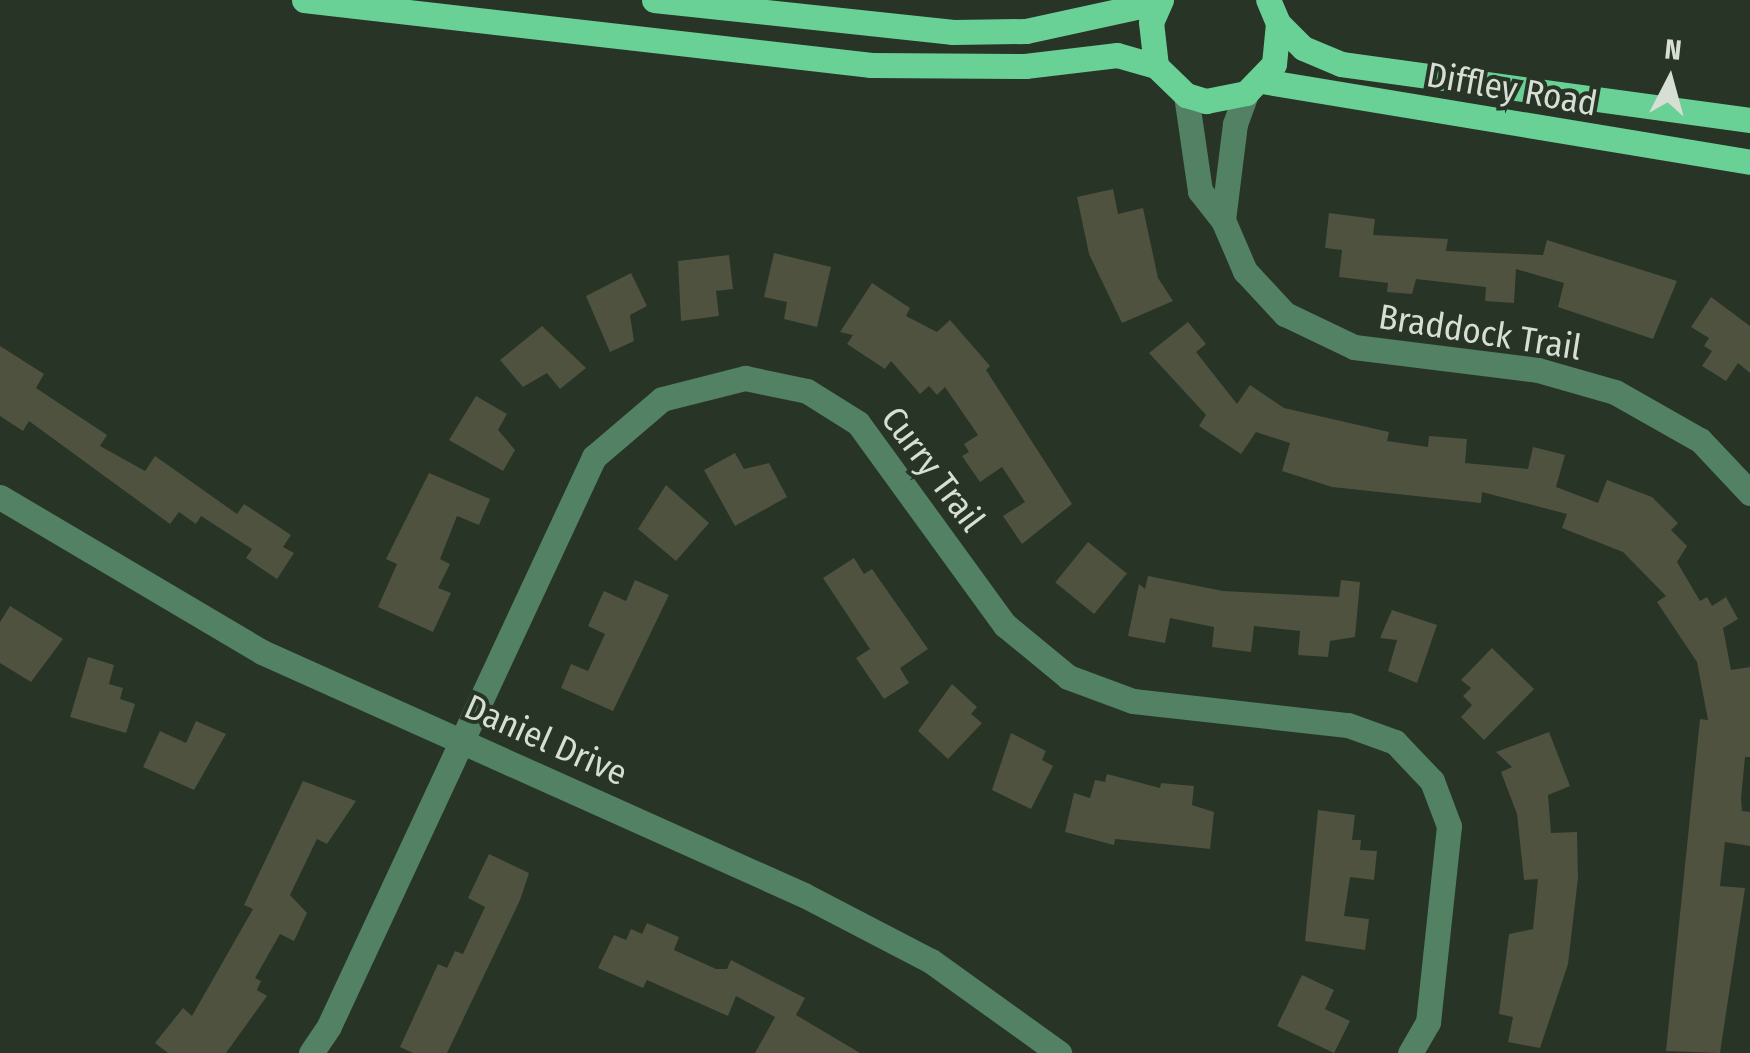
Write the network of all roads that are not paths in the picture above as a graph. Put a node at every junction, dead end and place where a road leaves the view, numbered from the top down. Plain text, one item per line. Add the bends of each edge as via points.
1 (304, 0) edge
2 (654, 0) edge
3 (1160, 1) edge
4 (1273, 11) edge
5 (1156, 66) junction
6 (1254, 87) junction
7 (1186, 95) junction
8 (1750, 120) edge
9 (1750, 162) edge
10 (1222, 220) junction
11 (1750, 493) edge
12 (0, 497) edge
13 (461, 739) junction
14 (311, 1053) edge
15 (1060, 1053) edge
16 (1410, 1053) edge

1 - 5 main road via 871,65 1025,66 1118,56
2 - 3 main road via 953,32 1026,31
3 - 5 main road via 1151,22
4 - 6 main road via 1279,43
4 - 8 main road, Diffley Road via 1303,48 1341,64
5 - 7 main road
6 - 7 main road, Diffley Road via 1226,100
6 - 9 main road, Diffley Road
6 - 10 street via 1235,124
7 - 10 street, Braddock Trail via 1200,191
10 - 11 street, Braddock Trail via 1245,271 1285,314 1354,347 1538,370 1615,392 1700,440
12 - 13 street, Daniel Drive via 262,652
13 - 14 street, Curry Trail
13 - 15 street, Daniel Drive via 804,895 931,961
13 - 16 street, Curry Trail via 594,457 662,399 745,378 807,390 858,423 1005,625 1068,676 1133,701 1348,725 1395,742 1432,781 1449,826 1428,1022

